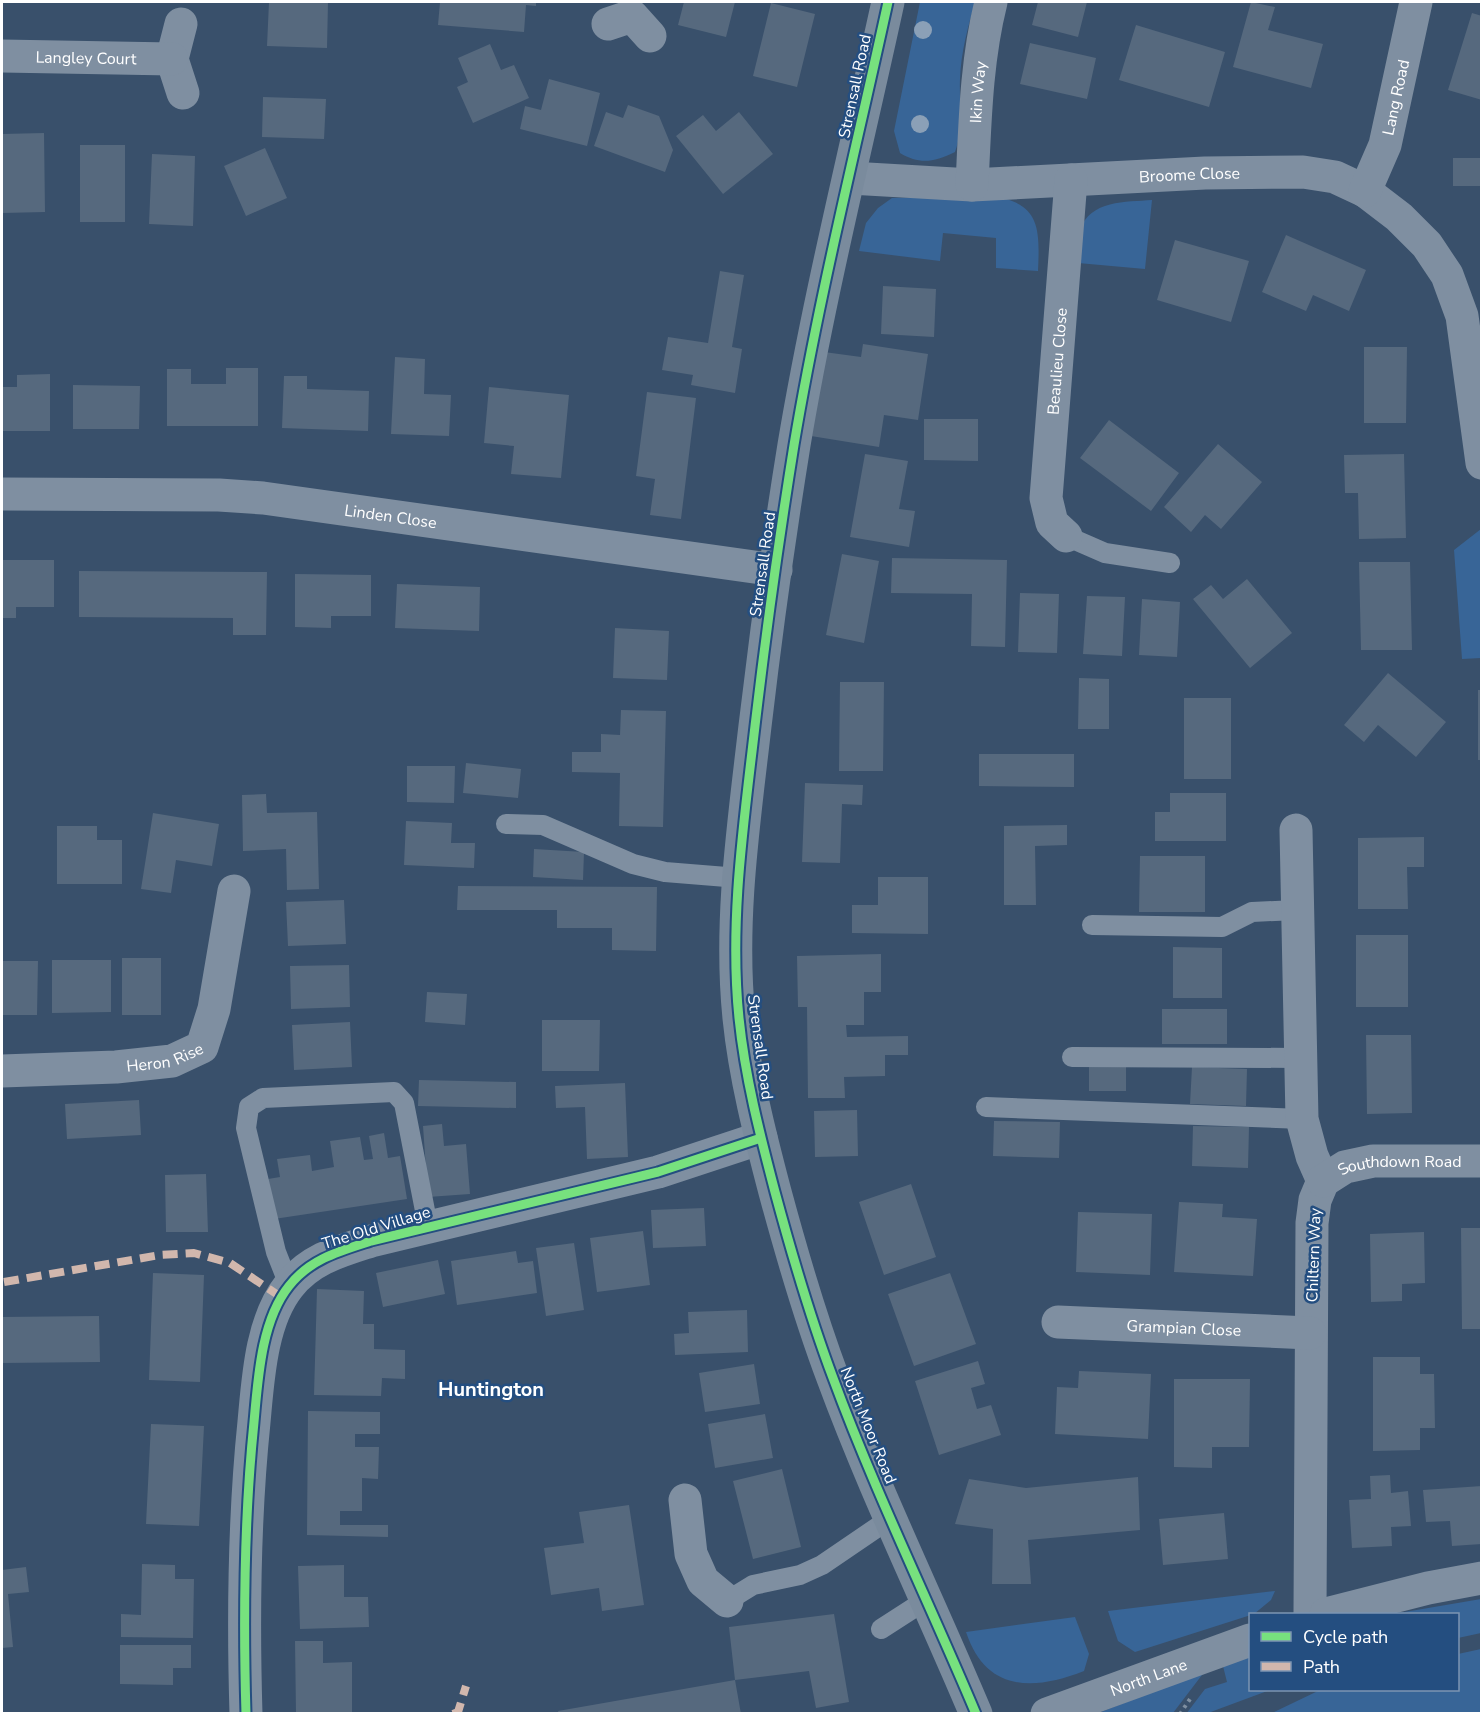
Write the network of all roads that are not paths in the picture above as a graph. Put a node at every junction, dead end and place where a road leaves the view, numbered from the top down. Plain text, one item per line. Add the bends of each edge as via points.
1 (888, 2) edge
2 (991, 2) edge
3 (1416, 2) edge
4 (182, 24) dead end
5 (2, 56) edge
6 (172, 59) junction
7 (183, 93) dead end
8 (850, 178) junction
9 (1071, 180) junction
10 (972, 185) junction
11 (1365, 190) junction
12 (1472, 312) edge
13 (1482, 463) edge
14 (2, 494) edge
15 (1065, 536) joint
16 (1170, 563) dead end
17 (776, 570) junction
18 (506, 824) dead end
19 (1296, 830) dead end
20 (739, 878) junction
21 (234, 891) dead end
22 (1296, 910) junction
23 (1092, 925) dead end
24 (1072, 1057) dead end
25 (1299, 1058) junction
26 (2, 1071) edge
27 (986, 1107) dead end
28 (1302, 1119) junction
29 (761, 1138) junction
30 (1482, 1161) edge
31 (1323, 1181) junction
32 (428, 1226) junction
33 (289, 1285) junction
34 (1058, 1322) dead end
35 (1310, 1333) junction
36 (686, 1500) dead end
37 (891, 1518) junction
38 (1482, 1578) edge
39 (926, 1600) junction
40 (728, 1601) joint
41 (1310, 1613) edge
42 (1330, 1613) edge
43 (881, 1629) dead end
44 (1249, 1641) edge
45 (246, 1713) edge
46 (976, 1713) edge
47 (1047, 1713) edge

1 - 8 street, Strensall Road
2 - 10 street, Ikin Way via 977,80
3 - 11 street, Lang Road via 1385,145
4 - 6 street
5 - 6 street, Langley Court
6 - 7 street
8 - 10 street, Broome Close
8 - 17 street, Strensall Road via 794,444
9 - 10 street, Broome Close
9 - 11 street, Broome Close via 1303,172 1335,177
9 - 15 street, Beaulieu Close via 1046,498 1052,523
11 - 12 street, Broome Close via 1427,245
12 - 13 street, Broome Close
14 - 17 street, Linden Close via 263,498
15 - 16 lane via 1105,554
17 - 20 street, Strensall Road
18 - 20 lane via 543,825 633,864 665,873
19 - 22 street
20 - 29 street, Strensall Road via 739,1019
21 - 26 street, Heron Rise via 214,1009 202,1047 172,1061
22 - 23 lane via 1252,912 1222,927
22 - 25 street
24 - 25 lane
25 - 28 street
27 - 28 lane
28 - 31 street
29 - 32 street, The Old Village via 658,1172
29 - 37 street, North Moor Road via 797,1272 822,1346
30 - 31 street, Southdown Road via 1373,1161 1346,1167
31 - 35 street, Chiltern Way via 1312,1223
32 - 33 street, The Old Village via 326,1256 304,1269
32 - 33 lane via 404,1103 394,1092 263,1098 249,1107 246,1128 276,1252
33 - 45 street, The Old Village via 269,1329 255,1409 244,1558
34 - 35 street, Grampian Close
35 - 41 street, Chiltern Way
36 - 40 street via 691,1554 703,1581
37 - 39 street, North Moor Road
37 - 40 lane via 822,1565 800,1575 753,1585
38 - 42 street
39 - 43 lane
39 - 46 street, North Moor Road
44 - 47 street, North Lane

